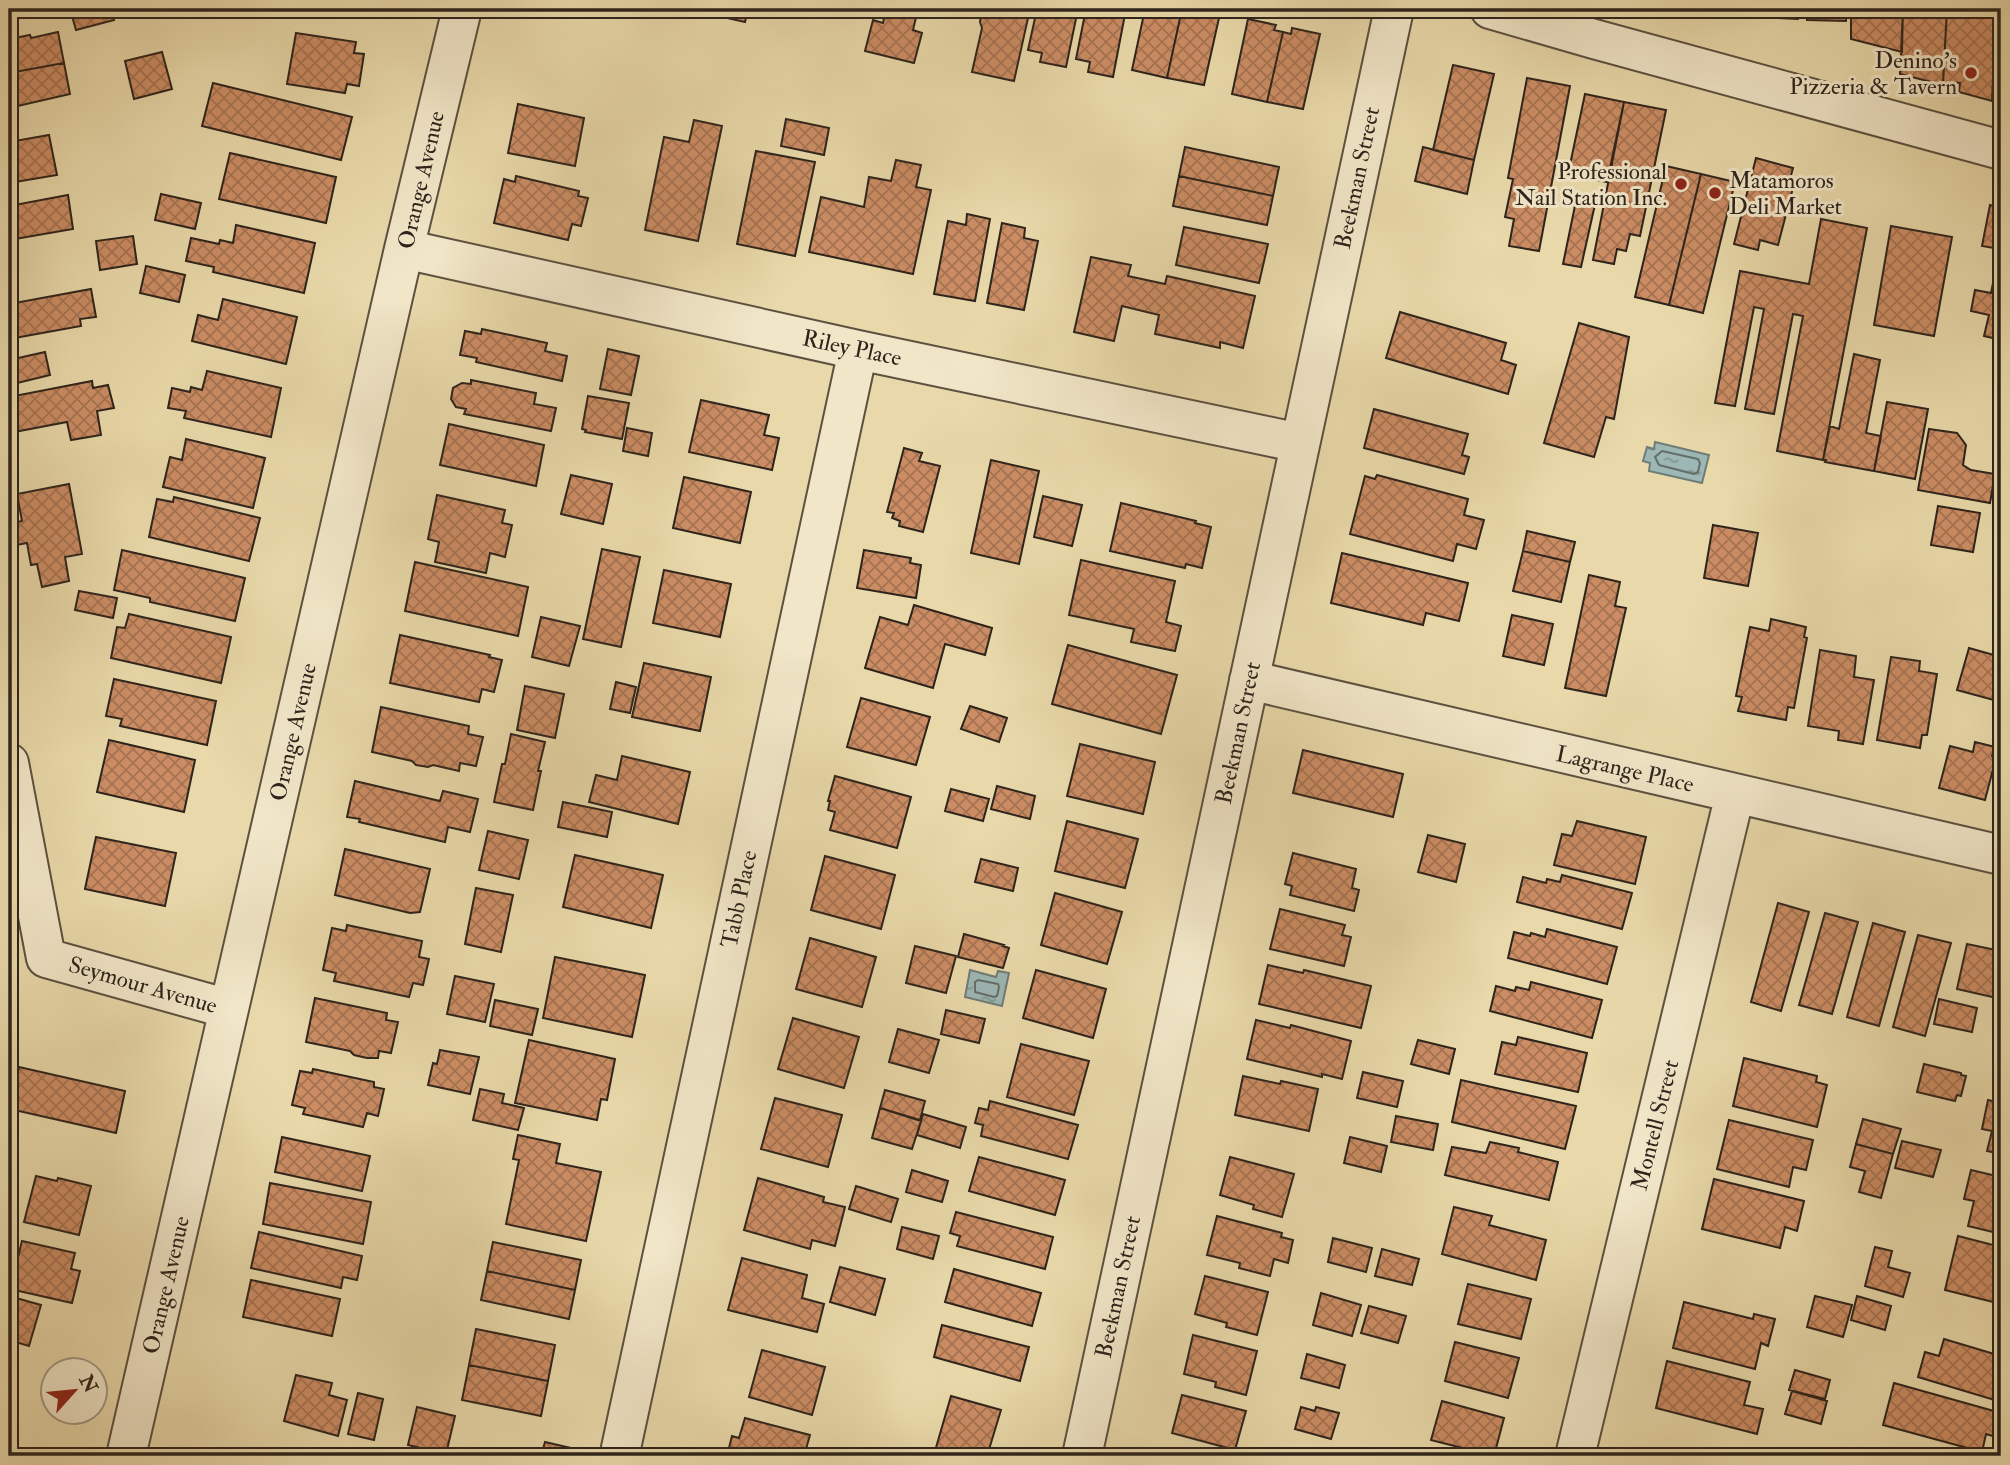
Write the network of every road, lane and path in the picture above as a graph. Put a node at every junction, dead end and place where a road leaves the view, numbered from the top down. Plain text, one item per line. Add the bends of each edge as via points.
1 (462, 9) edge
2 (1394, 9) edge
3 (1490, 9) edge
4 (1546, 17) edge
5 (2001, 150) edge
6 (404, 249) junction
7 (858, 350) junction
8 (1300, 443) junction
9 (1249, 680) junction
10 (9, 763) edge
11 (1735, 794) junction
12 (2001, 855) edge
13 (229, 1009) junction
14 (621, 1448) dead end
15 (126, 1456) edge
16 (1082, 1456) edge
17 (1575, 1456) edge

1 - 6 street, Orange Avenue
2 - 8 street, Beekman Street
3 - 4 street
4 - 5 street
6 - 7 street, Riley Place
6 - 13 street, Orange Avenue
7 - 8 street, Riley Place
7 - 14 street, Tabb Place
8 - 9 street, Beekman Street
9 - 11 street, Lagrange Place
9 - 16 street, Beekman Street
10 - 13 street, Seymour Avenue via 46,958
11 - 12 street, Lagrange Place
11 - 17 street, Montell Street
13 - 15 street, Orange Avenue

